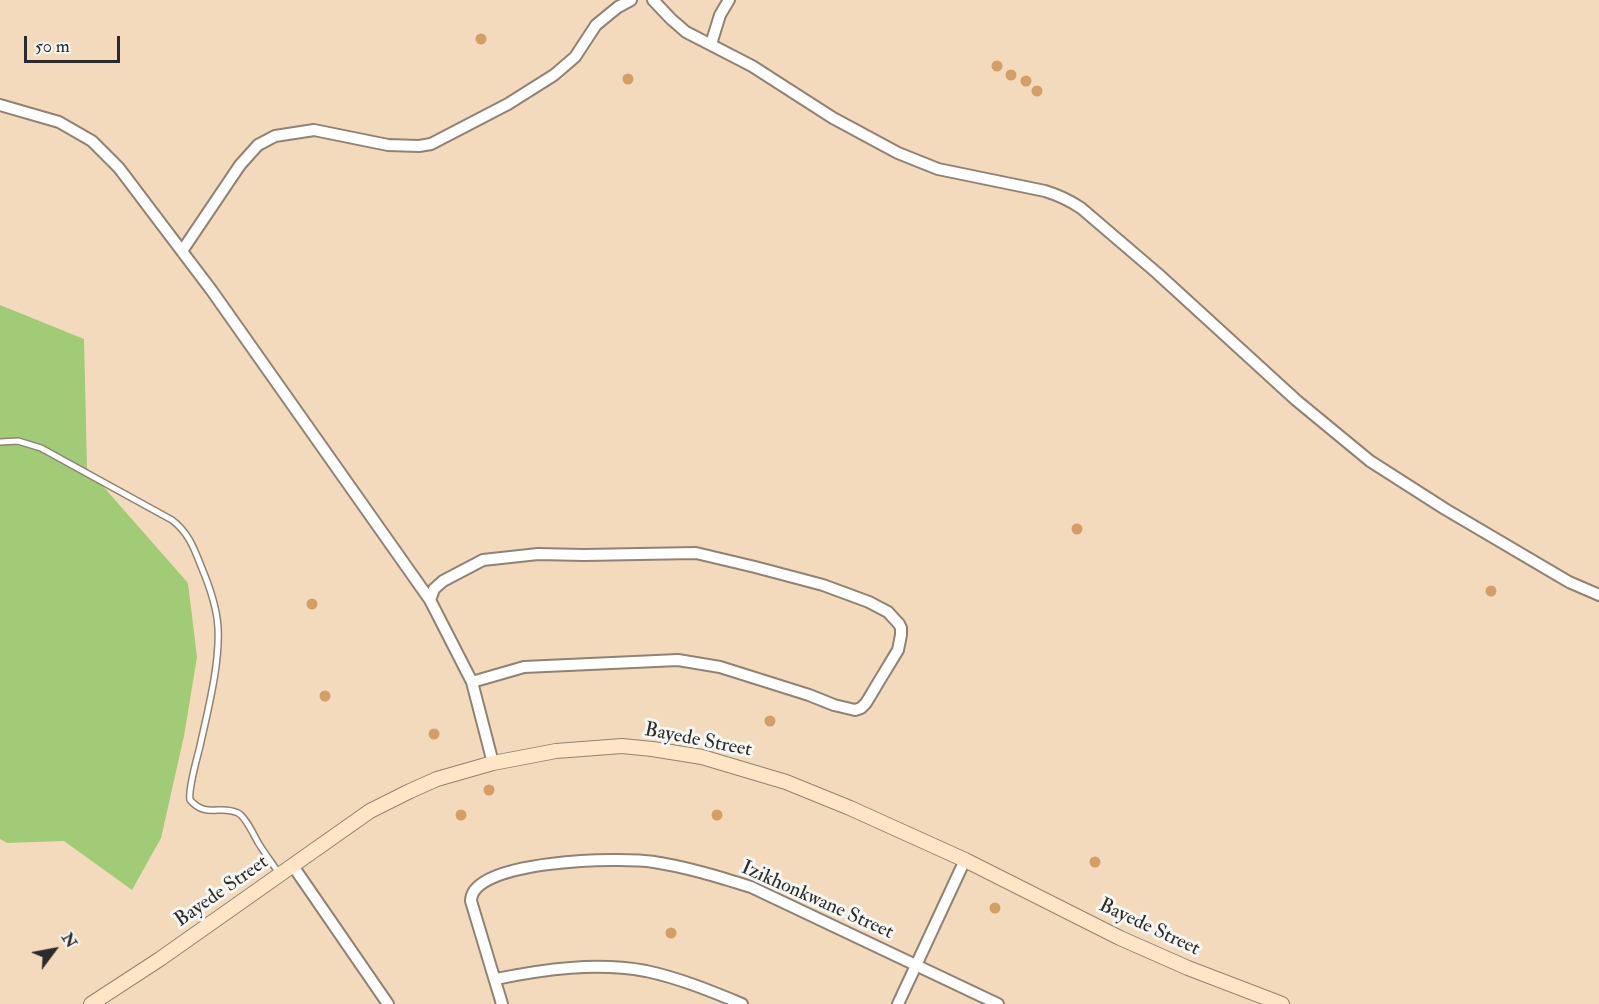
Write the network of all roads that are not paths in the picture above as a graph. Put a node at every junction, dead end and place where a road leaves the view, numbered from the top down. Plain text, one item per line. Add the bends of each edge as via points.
1 (631, 0) edge
2 (653, 0) edge
3 (729, 0) edge
4 (711, 44) junction
5 (0, 105) edge
6 (182, 251) junction
7 (0, 442) edge
8 (1599, 595) edge
9 (430, 600) junction
10 (472, 682) junction
11 (493, 764) junction
12 (965, 860) junction
13 (293, 866) junction
14 (280, 874) junction
15 (916, 966) junction
16 (496, 979) junction
17 (91, 1004) edge
18 (388, 1004) edge
19 (502, 1004) edge
20 (742, 1004) edge
21 (898, 1004) edge
22 (998, 1004) edge
23 (1282, 1004) edge

1 - 6 street via 596,25 575,57 554,75 431,144 388,145 314,130 275,135 258,145 240,165
2 - 4 street via 686,32
3 - 4 street
4 - 8 street via 898,153 938,169 1045,191 1071,201 1370,461 1569,582
5 - 6 street via 59,122 92,141 119,168
6 - 9 street
7 - 14 lane via 18,441 41,448 172,520 187,534 211,593 218,628 217,656 190,800 204,810 238,813 243,817
9 - 10 street
9 - 10 street via 443,580 483,560 538,554 696,553 823,585 888,612 902,628 898,650 866,703 855,710 720,667 678,660 524,667
10 - 11 street
11 - 12 street, Bayede Street via 556,752 622,746 702,757 786,782
11 - 13 street, Bayede Street via 410,790 370,811
12 - 15 street
12 - 23 street, Bayede Street via 1120,938
13 - 14 street, Bayede Street
13 - 18 street
14 - 17 street, Bayede Street
15 - 16 street, Izikhonkwane Street via 751,887 628,859 533,866 507,872 474,889 471,901
15 - 21 street
15 - 22 street, Izikhonkwane Street
16 - 19 street
16 - 20 street via 592,966 646,971

